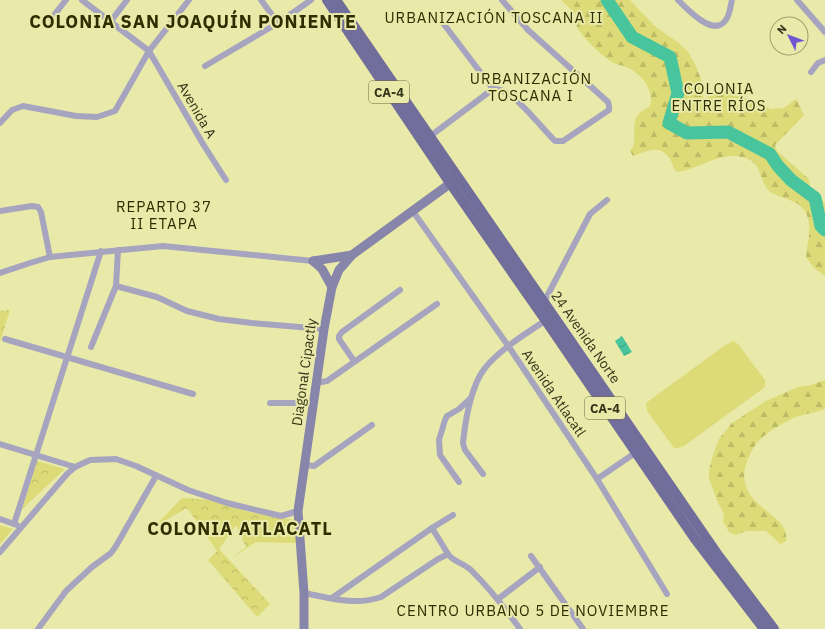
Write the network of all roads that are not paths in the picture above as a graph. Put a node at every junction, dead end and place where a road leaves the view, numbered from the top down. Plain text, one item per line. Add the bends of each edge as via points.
1 (66, 0) edge
2 (82, 0) edge
3 (128, 0) edge
4 (189, 0) edge
5 (261, 0) edge
6 (311, 0) edge
7 (327, 0) edge
8 (336, 0) edge
9 (502, 0) edge
10 (678, 0) edge
11 (732, 0) edge
12 (797, 0) edge
13 (51, 19) dead end
14 (111, 21) junction
15 (278, 23) junction
16 (443, 23) dead end
17 (825, 32) edge
18 (149, 51) junction
19 (825, 60) edge
20 (205, 66) dead end
21 (811, 72) dead end
22 (494, 89) junction
23 (0, 123) edge
24 (429, 137) junction
25 (226, 180) dead end
26 (454, 181) junction
27 (607, 200) dead end
28 (412, 210) junction
29 (0, 211) edge
30 (118, 250) junction
31 (101, 251) junction
32 (352, 255) junction
33 (50, 257) junction
34 (313, 261) junction
35 (0, 273) edge
36 (116, 286) junction
37 (332, 287) junction
38 (400, 290) dead end
39 (544, 302) junction
40 (437, 304) dead end
41 (550, 318) junction
42 (324, 329) junction
43 (5, 339) dead end
44 (91, 347) dead end
45 (509, 347) junction
46 (68, 357) junction
47 (354, 361) junction
48 (316, 383) junction
49 (193, 394) dead end
50 (471, 398) junction
51 (270, 403) dead end
52 (313, 403) junction
53 (372, 425) dead end
54 (0, 444) edge
55 (644, 447) junction
56 (635, 453) junction
57 (36, 455) junction
58 (305, 465) junction
59 (75, 467) junction
60 (483, 474) dead end
61 (156, 476) junction
62 (597, 479) junction
63 (459, 482) dead end
64 (298, 511) junction
65 (453, 515) dead end
66 (0, 519) edge
67 (14, 524) junction
68 (21, 526) junction
69 (432, 528) junction
70 (0, 552) edge
71 (448, 554) junction
72 (531, 556) dead end
73 (540, 567) junction
74 (304, 593) junction
75 (667, 594) dead end
76 (332, 598) junction
77 (498, 599) junction
78 (38, 629) edge
79 (304, 629) edge
80 (520, 629) edge
81 (583, 629) edge
82 (764, 629) edge
83 (774, 629) edge

1 - 13 street
2 - 14 street
3 - 14 street
4 - 18 street
5 - 15 street
6 - 15 street
7 - 26 main road, CA-4
8 - 24 main road, CA-4
9 - 22 street via 528,30 608,102 609,110 563,141 554,142 510,96
10 - 11 street via 700,21 715,26 722,25 726,20
12 - 17 street
14 - 18 street
15 - 20 street
16 - 22 street
18 - 23 street via 115,112 97,117 76,116 23,106 12,110
18 - 25 street, Avenida A
19 - 21 street via 818,63
22 - 24 street
24 - 26 main road, CA-4
26 - 28 street, Diagonal Cipactly
26 - 39 main road, 24 Avenida Norte / CA-4
26 - 41 main road, 24 Avenida Norte / CA-4
27 - 39 street via 590,214
28 - 32 street, Diagonal Cipactly
28 - 45 street, Avenida Atlacatl
29 - 33 street via 38,207
30 - 31 street
30 - 34 street via 163,246
30 - 36 street
31 - 33 street
31 - 46 street
32 - 34 street
32 - 37 street, Diagonal Cipactly via 340,270
33 - 35 street
34 - 37 street via 322,269
36 - 42 street via 157,297 187,311 219,319
36 - 44 street
37 - 42 street, Diagonal Cipactly
38 - 47 street via 339,336
39 - 41 main road, 24 Avenida Norte / CA-4
40 - 47 street
41 - 45 street
41 - 55 main road, 24 Avenida Norte / CA-4
41 - 56 main road, 24 Avenida Norte / CA-4
42 - 48 street, Diagonal Cipactly
43 - 46 street
45 - 50 street via 492,359 484,369
45 - 62 street, Avenida Atlacatl
46 - 49 street
46 - 57 street
47 - 48 street via 327,380
48 - 52 street, Diagonal Cipactly
50 - 60 street via 463,445
50 - 63 street via 445,420 439,440 440,455
51 - 52 street
52 - 58 street, Diagonal Cipactly
53 - 58 street via 314,466
54 - 57 street
55 - 56 street
55 - 83 main road, 24 Avenida Norte / CA-4 via 718,555
56 - 62 street
56 - 82 main road, 24 Avenida Norte / CA-4 via 694,539
57 - 59 street
57 - 67 street
58 - 64 street, Diagonal Cipactly
59 - 61 street via 90,460 116,459
59 - 68 street
61 - 64 street via 227,503 281,516
61 - 78 street via 116,546 66,591
62 - 75 street, Avenida Atlacatl
64 - 74 street, Diagonal Cipactly
65 - 69 street
66 - 67 street
67 - 68 street
68 - 70 street
69 - 71 street
69 - 76 street
71 - 76 street via 381,597 365,602
71 - 77 street via 469,568
72 - 73 street
73 - 77 street
73 - 81 street
74 - 76 street
74 - 79 street, Diagonal Cipactly
77 - 80 street

